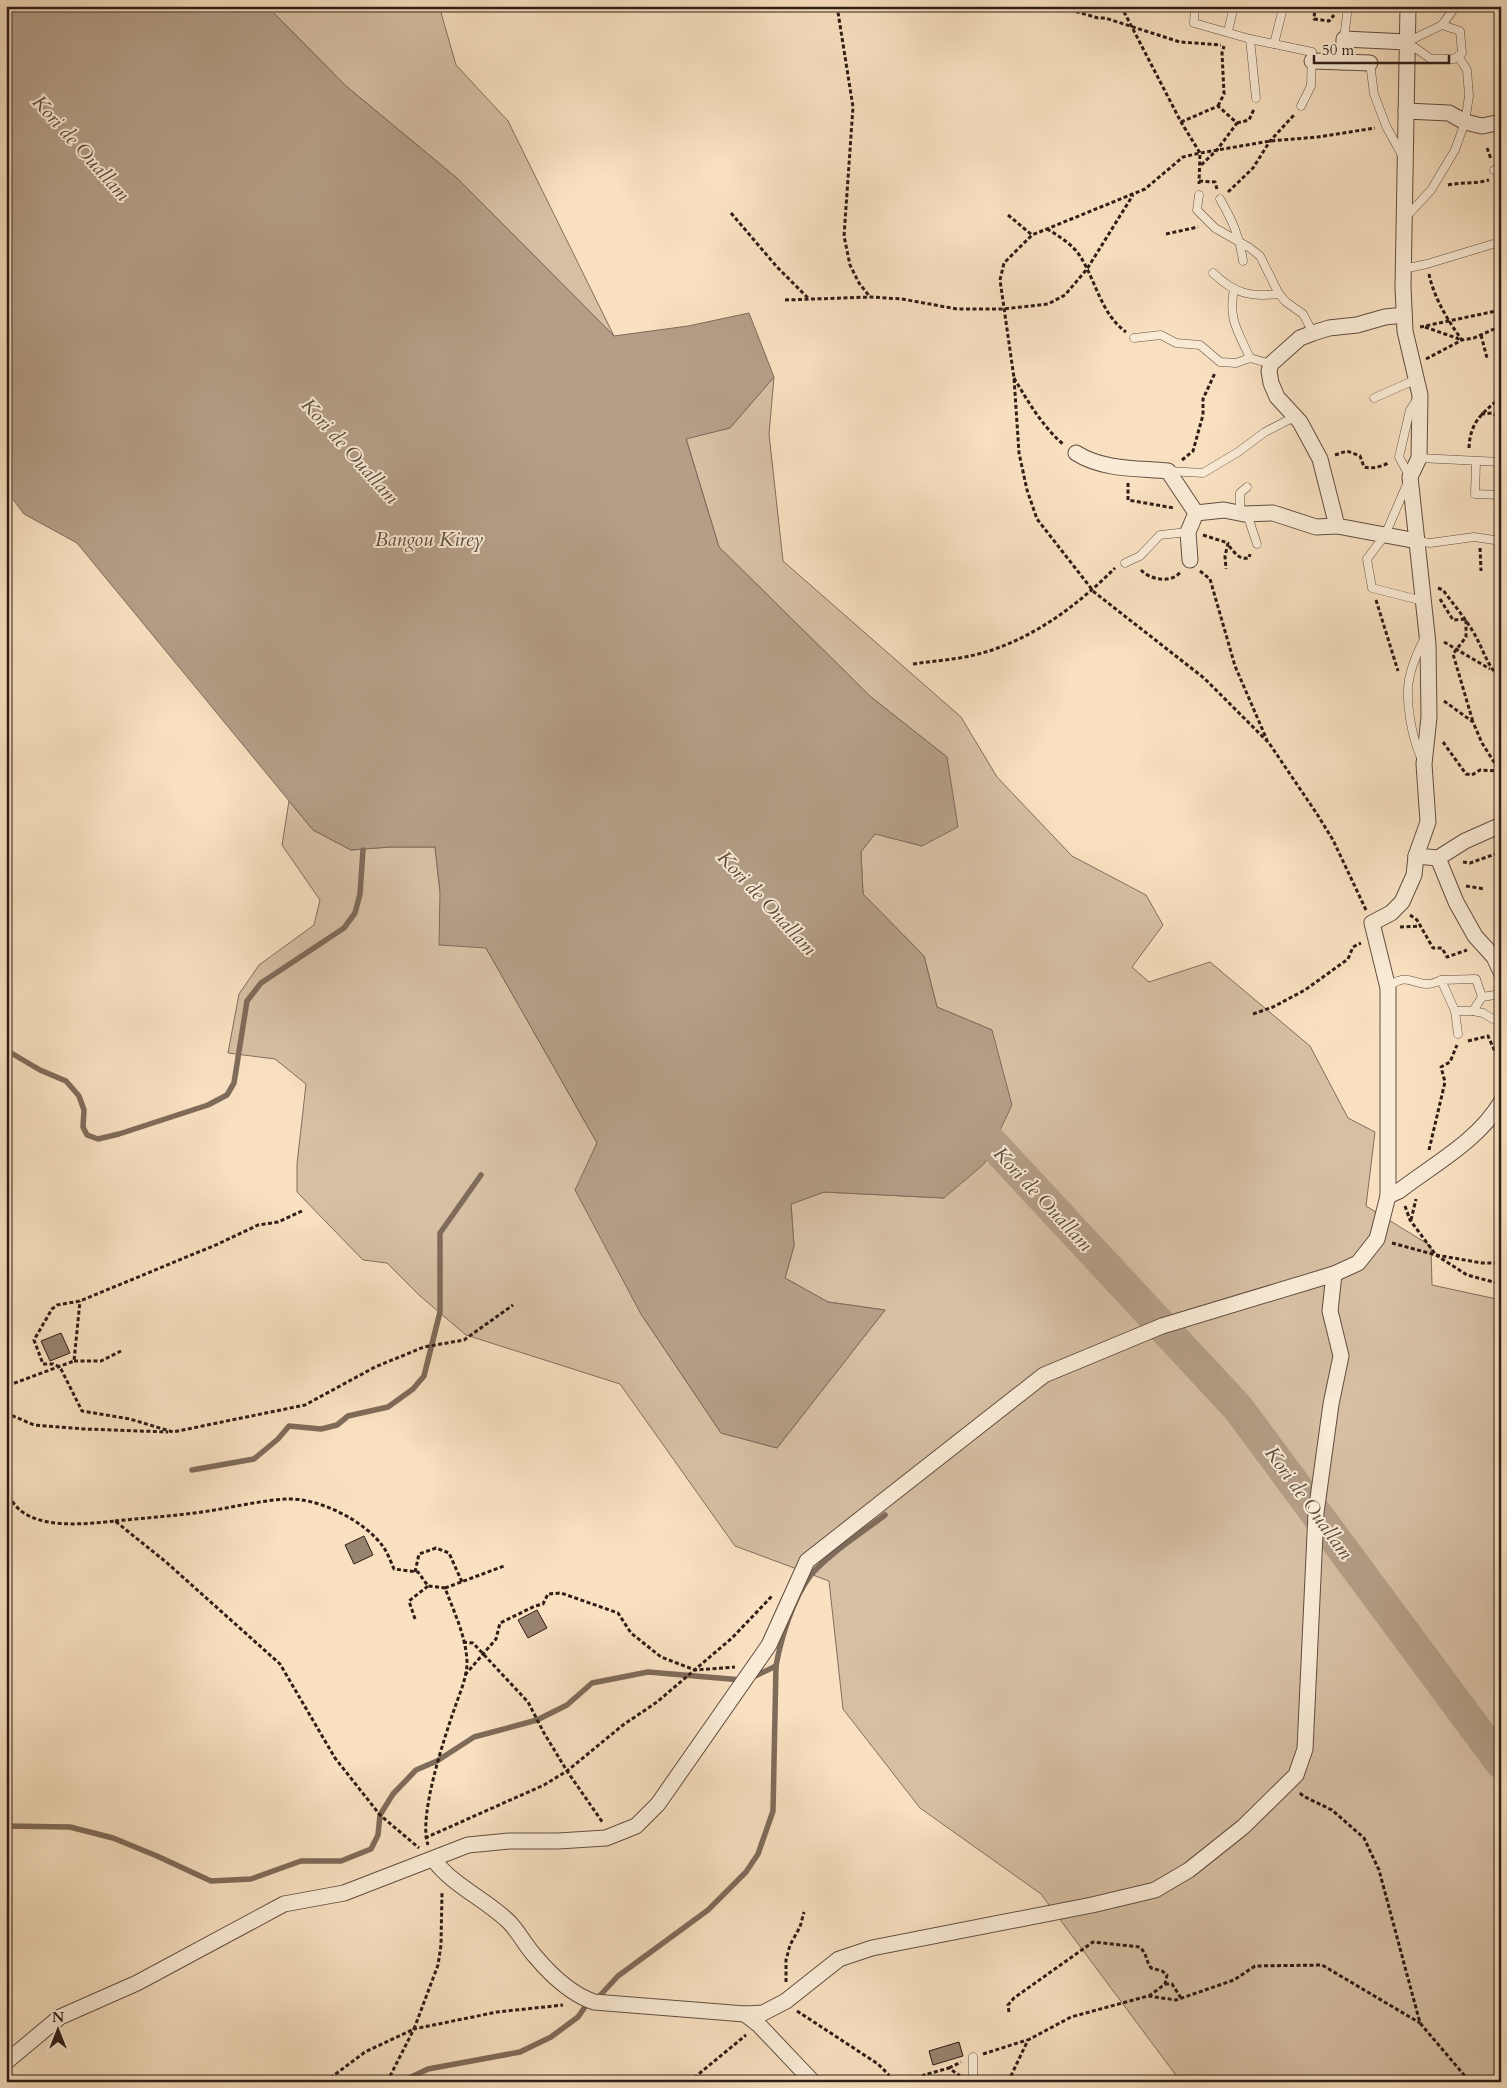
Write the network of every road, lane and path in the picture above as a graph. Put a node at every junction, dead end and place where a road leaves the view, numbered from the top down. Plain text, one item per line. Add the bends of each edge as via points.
1 (837, 6) edge
2 (1057, 6) edge
3 (1121, 6) edge
4 (1195, 6) edge
5 (1234, 6) edge
6 (1315, 6) edge
7 (1348, 6) edge
8 (1408, 6) edge
9 (1456, 6) edge
10 (1500, 6) edge
11 (1283, 8) dead end
12 (1501, 10) edge
13 (1347, 16) junction
14 (1442, 25) junction
15 (1130, 27) junction
16 (1228, 31) junction
17 (1250, 39) junction
18 (1344, 39) junction
19 (1407, 42) junction
20 (1274, 44) junction
21 (1224, 46) junction
22 (1458, 56) junction
23 (1312, 61) junction
24 (1343, 62) junction
25 (1370, 63) joint
26 (1256, 98) joint
27 (1218, 106) junction
28 (1301, 106) joint
29 (1406, 111) junction
30 (1181, 122) junction
31 (1465, 122) junction
32 (1501, 122) edge
33 (1237, 123) junction
34 (1386, 126) junction
35 (1270, 141) junction
36 (1487, 148) dead end
37 (1217, 150) junction
38 (1200, 153) junction
39 (1405, 160) junction
40 (1200, 166) junction
41 (1498, 169) edge
42 (1199, 181) junction
43 (1431, 190) junction
44 (1133, 195) junction
45 (1199, 195) joint
46 (1220, 199) junction
47 (731, 213) dead end
48 (1008, 215) dead end
49 (1404, 219) junction
50 (1210, 223) junction
51 (1046, 228) junction
52 (1166, 234) dead end
53 (1032, 235) junction
54 (1241, 242) junction
55 (1493, 244) dead end
56 (1243, 261) dead end
57 (1427, 264) junction
58 (1087, 268) junction
59 (1403, 268) junction
60 (1213, 273) dead end
61 (1234, 289) junction
62 (1279, 294) junction
63 (871, 297) junction
64 (810, 299) junction
65 (786, 300) dead end
66 (1003, 309) junction
67 (1501, 310) edge
68 (1404, 315) junction
69 (1448, 321) junction
70 (1423, 326) junction
71 (1501, 326) edge
72 (1405, 331) junction
73 (1313, 333) junction
74 (1481, 335) junction
75 (1134, 338) joint
76 (1462, 340) junction
77 (1250, 358) junction
78 (1487, 358) dead end
79 (1220, 362) junction
80 (1271, 364) junction
81 (1415, 373) junction
82 (1014, 378) junction
83 (1420, 395) junction
84 (1374, 398) dead end
85 (1499, 399) dead end
86 (1481, 414) junction
87 (1296, 416) junction
88 (1501, 417) edge
89 (1076, 453) joint
90 (1399, 457) junction
91 (1419, 458) junction
92 (1320, 459) junction
93 (1472, 461) junction
94 (1501, 462) edge
95 (1127, 467) junction
96 (1168, 471) junction
97 (1410, 477) junction
98 (1247, 487) dead end
99 (1501, 495) edge
100 (1196, 513) junction
101 (1244, 514) junction
102 (1337, 526) junction
103 (1188, 532) junction
104 (1385, 535) junction
105 (1480, 538) junction
106 (1417, 541) junction
107 (1501, 541) edge
108 (1258, 544) joint
109 (1228, 546) junction
110 (1140, 556) junction
111 (1190, 560) junction
112 (1125, 563) joint
113 (1226, 570) dead end
114 (1481, 571) dead end
115 (1372, 588) junction
116 (1092, 590) junction
117 (1423, 601) junction
118 (1466, 619) junction
119 (1427, 632) junction
120 (1456, 649) junction
121 (913, 664) dead end
122 (1491, 670) junction
123 (1400, 677) dead end
124 (1501, 679) edge
125 (1429, 690) junction
126 (1429, 716) junction
127 (1473, 722) junction
128 (1269, 742) junction
129 (1424, 764) junction
130 (1500, 772) edge
131 (1501, 825) edge
132 (1416, 856) junction
133 (1438, 858) junction
134 (1402, 902) junction
135 (1421, 926) junction
136 (1373, 929) junction
137 (1396, 929) dead end
138 (1485, 947) junction
139 (1501, 972) edge
140 (1441, 980) junction
141 (1388, 988) junction
142 (1501, 994) edge
143 (1482, 997) junction
144 (1455, 1011) junction
145 (1473, 1011) junction
146 (1253, 1014) dead end
147 (1493, 1019) dead end
148 (1458, 1038) junction
149 (1501, 1065) edge
150 (1501, 1102) edge
151 (1424, 1171) junction
152 (1388, 1196) junction
153 (302, 1212) dead end
154 (1377, 1239) junction
155 (1436, 1255) junction
156 (1501, 1263) edge
157 (1334, 1274) junction
158 (1501, 1284) edge
159 (80, 1300) junction
160 (513, 1305) dead end
161 (121, 1351) dead end
162 (74, 1362) junction
163 (60, 1367) junction
164 (6, 1393) edge
165 (6, 1413) edge
166 (173, 1432) junction
167 (6, 1483) edge
168 (115, 1521) junction
169 (504, 1566) dead end
170 (415, 1572) junction
171 (462, 1582) junction
172 (428, 1586) junction
173 (445, 1588) junction
174 (773, 1596) dead end
175 (415, 1619) dead end
176 (463, 1642) junction
177 (484, 1655) junction
178 (755, 1666) junction
179 (695, 1670) junction
180 (465, 1675) junction
181 (567, 1771) junction
182 (1296, 1775) junction
183 (612, 1836) junction
184 (426, 1838) junction
185 (437, 1865) junction
186 (804, 1912) dead end
187 (1165, 1984) junction
188 (1148, 1996) junction
189 (583, 1998) junction
190 (1181, 1998) junction
191 (786, 2001) junction
192 (1009, 2012) dead end
193 (744, 2014) junction
194 (1420, 2022) junction
195 (759, 2025) junction
196 (414, 2029) junction
197 (1028, 2040) junction
198 (973, 2057) joint
199 (6, 2062) edge
200 (961, 2077) dead end
201 (325, 2082) edge
202 (387, 2082) edge
203 (689, 2082) edge
204 (812, 2082) edge
205 (891, 2082) edge
206 (918, 2082) edge
207 (973, 2082) edge
208 (1008, 2082) edge
209 (1470, 2082) edge

1 - 63 path via 853,107 844,236 850,265 859,284
2 - 15 path
3 - 15 path
4 - 16 lane via 1194,23
5 - 16 lane
6 - 13 path via 1314,19 1330,21 1334,14
7 - 13 lane
8 - 19 street
9 - 14 lane
10 - 12 lane
11 - 20 lane
13 - 18 lane
14 - 19 lane
14 - 22 lane via 1460,31 1462,53
15 - 21 path via 1180,42
15 - 30 path
16 - 17 lane
16 - 21 path
17 - 20 lane
17 - 26 lane
18 - 19 street
18 - 24 street
19 - 22 lane via 1431,59 1454,59
19 - 29 street
20 - 23 lane via 1312,52
21 - 27 path via 1224,94
22 - 31 lane via 1467,70 1469,96
23 - 24 street
23 - 28 lane via 1311,86
24 - 25 street
25 - 34 lane via 1374,94
26 - 33 path via 1249,120
27 - 30 path
27 - 33 path
28 - 35 path
29 - 31 street via 1449,112
29 - 39 street
30 - 38 path
31 - 32 street via 1482,126
31 - 43 lane via 1456,150
33 - 37 path
34 - 35 path
34 - 39 lane
35 - 37 path
35 - 46 path via 1253,168
36 - 41 path
37 - 38 path
37 - 40 path
38 - 40 path
38 - 44 path via 1183,157
39 - 49 street
40 - 42 path
41 - 43 path via 1496,178 1479,183 1459,182
42 - 45 path
42 - 46 path via 1215,182
43 - 49 lane
44 - 51 path
44 - 58 path
45 - 50 lane via 1197,210
46 - 54 lane
47 - 64 path via 777,267
48 - 53 path
49 - 59 street
50 - 52 path
50 - 54 lane
51 - 53 path
51 - 58 path via 1072,247
53 - 66 path via 1004,263 1000,280
54 - 56 lane
54 - 62 lane via 1260,256
55 - 57 lane
57 - 59 lane
57 - 69 path via 1431,284
58 - 66 path via 1065,296 1048,304
58 - 75 path via 1110,317
59 - 68 street
60 - 61 lane
61 - 62 lane via 1258,296
61 - 77 lane via 1233,320
62 - 73 lane via 1302,314
63 - 64 path
63 - 66 path via 902,299 957,310
64 - 65 path
66 - 82 path
67 - 69 path
68 - 72 street
68 - 73 street
69 - 70 path
69 - 76 path
70 - 72 path
70 - 76 path
71 - 74 path
72 - 81 street
73 - 80 street via 1300,338
74 - 76 path
74 - 78 path
75 - 79 lane via 1161,335 1176,343 1200,345
76 - 81 path
77 - 79 lane via 1236,363
77 - 80 lane
79 - 96 path via 1202,399 1203,415 1193,451
80 - 87 street via 1271,383 1277,397
81 - 83 street
81 - 84 lane
82 - 89 path via 1035,414 1050,432
82 - 116 path via 1019,453 1037,519
83 - 90 lane via 1410,410
83 - 91 street
85 - 86 path
86 - 88 path via 1492,413
86 - 93 path via 1470,433
87 - 92 street
87 - 96 lane via 1265,432 1203,473
89 - 95 street via 1101,465
90 - 92 path via 1374,468 1364,467 1360,456 1347,451
90 - 97 lane
91 - 93 lane
91 - 97 street
92 - 102 street
93 - 94 lane
93 - 99 lane via 1475,494
95 - 96 street
95 - 100 path via 1128,500
96 - 100 street
97 - 104 lane
97 - 106 street
98 - 101 lane via 1240,493 1240,507
100 - 101 street via 1224,510
100 - 103 street
101 - 102 street via 1273,513 1316,527
101 - 108 lane
102 - 104 street
103 - 109 path via 1225,541
103 - 110 lane via 1160,535
103 - 111 street
104 - 106 street
104 - 115 lane via 1368,559
105 - 106 lane via 1430,543
105 - 107 lane
105 - 114 path
106 - 117 street
108 - 109 path via 1249,558 1244,559
109 - 113 path
110 - 111 path via 1140,569 1145,574 1164,579 1175,577 1181,572 1183,563
110 - 112 lane
111 - 128 path via 1210,579 1235,666
112 - 116 path via 1115,567
115 - 117 lane
115 - 123 path
116 - 121 path via 1034,631 990,650
116 - 128 path via 1204,678
117 - 119 street
118 - 118 path via 1443,590 1431,584 1453,620
118 - 120 path via 1466,637
118 - 122 path
119 - 120 path
119 - 125 street
119 - 129 lane via 1409,677 1408,704 1417,749
120 - 122 path
120 - 127 path via 1454,654
122 - 124 path
125 - 126 street
125 - 127 path
126 - 129 street
126 - 130 path via 1447,750 1466,774 1480,770
127 - 130 path
128 - 136 path via 1333,840
129 - 132 street via 1428,822
131 - 133 street
132 - 133 street
132 - 134 street via 1414,875
133 - 138 street via 1456,902
134 - 135 path via 1408,914
134 - 136 street
135 - 137 path
135 - 138 path via 1433,948 1442,948 1447,956
136 - 141 street
136 - 146 path via 1353,947 1348,959 1305,990
138 - 139 street
140 - 141 lane via 1424,986 1415,981 1398,980
140 - 143 lane via 1476,979
140 - 144 lane
141 - 152 street
142 - 143 lane
143 - 145 lane
144 - 145 lane
144 - 148 lane
145 - 147 lane
148 - 149 path via 1488,1036
148 - 151 path via 1450,1062 1441,1067 1445,1082
150 - 151 street via 1492,1117 1469,1139
151 - 152 street
152 - 154 street
153 - 159 path via 278,1222 258,1225
154 - 155 path
154 - 157 street via 1358,1264
155 - 156 path
155 - 158 path via 1467,1275
157 - 178 street via 1162,1326 1044,1375 807,1561 769,1645
157 - 182 street via 1330,1311 1340,1356 1316,1513 1306,1749
159 - 162 path
159 - 163 path via 52,1309 34,1340 43,1364
160 - 166 path via 464,1340 424,1347 305,1404
161 - 162 path via 101,1361
162 - 163 path
163 - 164 path via 12,1384
163 - 166 path via 82,1411 130,1419
165 - 166 path via 34,1425
167 - 168 path via 12,1501 23,1512 39,1520 63,1525
168 - 170 path via 287,1499 304,1501 344,1514 370,1532 384,1548 394,1569
168 - 185 path via 280,1664 335,1758 380,1815
169 - 171 path
170 - 171 path via 419,1554 436,1548 449,1553
170 - 172 path
171 - 173 path
172 - 173 path
172 - 175 path via 409,1602
173 - 176 path via 461,1628
174 - 179 path
176 - 177 path via 473,1643
176 - 180 path via 467,1663
177 - 179 path via 496,1639 500,1623 543,1604 548,1594 561,1593 618,1613 631,1632 661,1657
177 - 180 path
177 - 181 path via 528,1702
178 - 179 path
178 - 183 street via 658,1804 636,1826
179 - 181 path
180 - 184 path via 439,1752 425,1826
181 - 183 path
181 - 184 path via 544,1785
182 - 191 street via 1235,1833 1189,1870 1155,1890 872,1948 839,1959
182 - 194 path via 1302,1796 1332,1810 1364,1838 1379,1870
183 - 185 street via 558,1842 468,1845
184 - 185 path
185 - 189 street via 509,1922 554,1976
185 - 196 path via 441,1945 438,1965
185 - 199 street via 344,1893 284,1904 137,1982 60,2018
186 - 191 path via 786,1960
187 - 188 path
187 - 190 path via 1172,1984
187 - 192 path via 1167,1975 1151,1968 1147,1954 1140,1947 1092,1942 1014,1998 1008,2005
188 - 190 path
188 - 197 path via 1072,2017
189 - 193 street via 594,2002
189 - 196 path via 566,2005 497,2012
190 - 194 path via 1234,1980 1255,1966 1322,1965
191 - 193 street via 763,2013
191 - 205 path via 805,2018 878,2064
193 - 195 street
194 - 209 path
195 - 203 path
195 - 204 street
196 - 201 path via 365,2052
196 - 202 path
197 - 198 path
197 - 208 path
198 - 207 lane
200 - 206 path via 949,2068 924,2074

